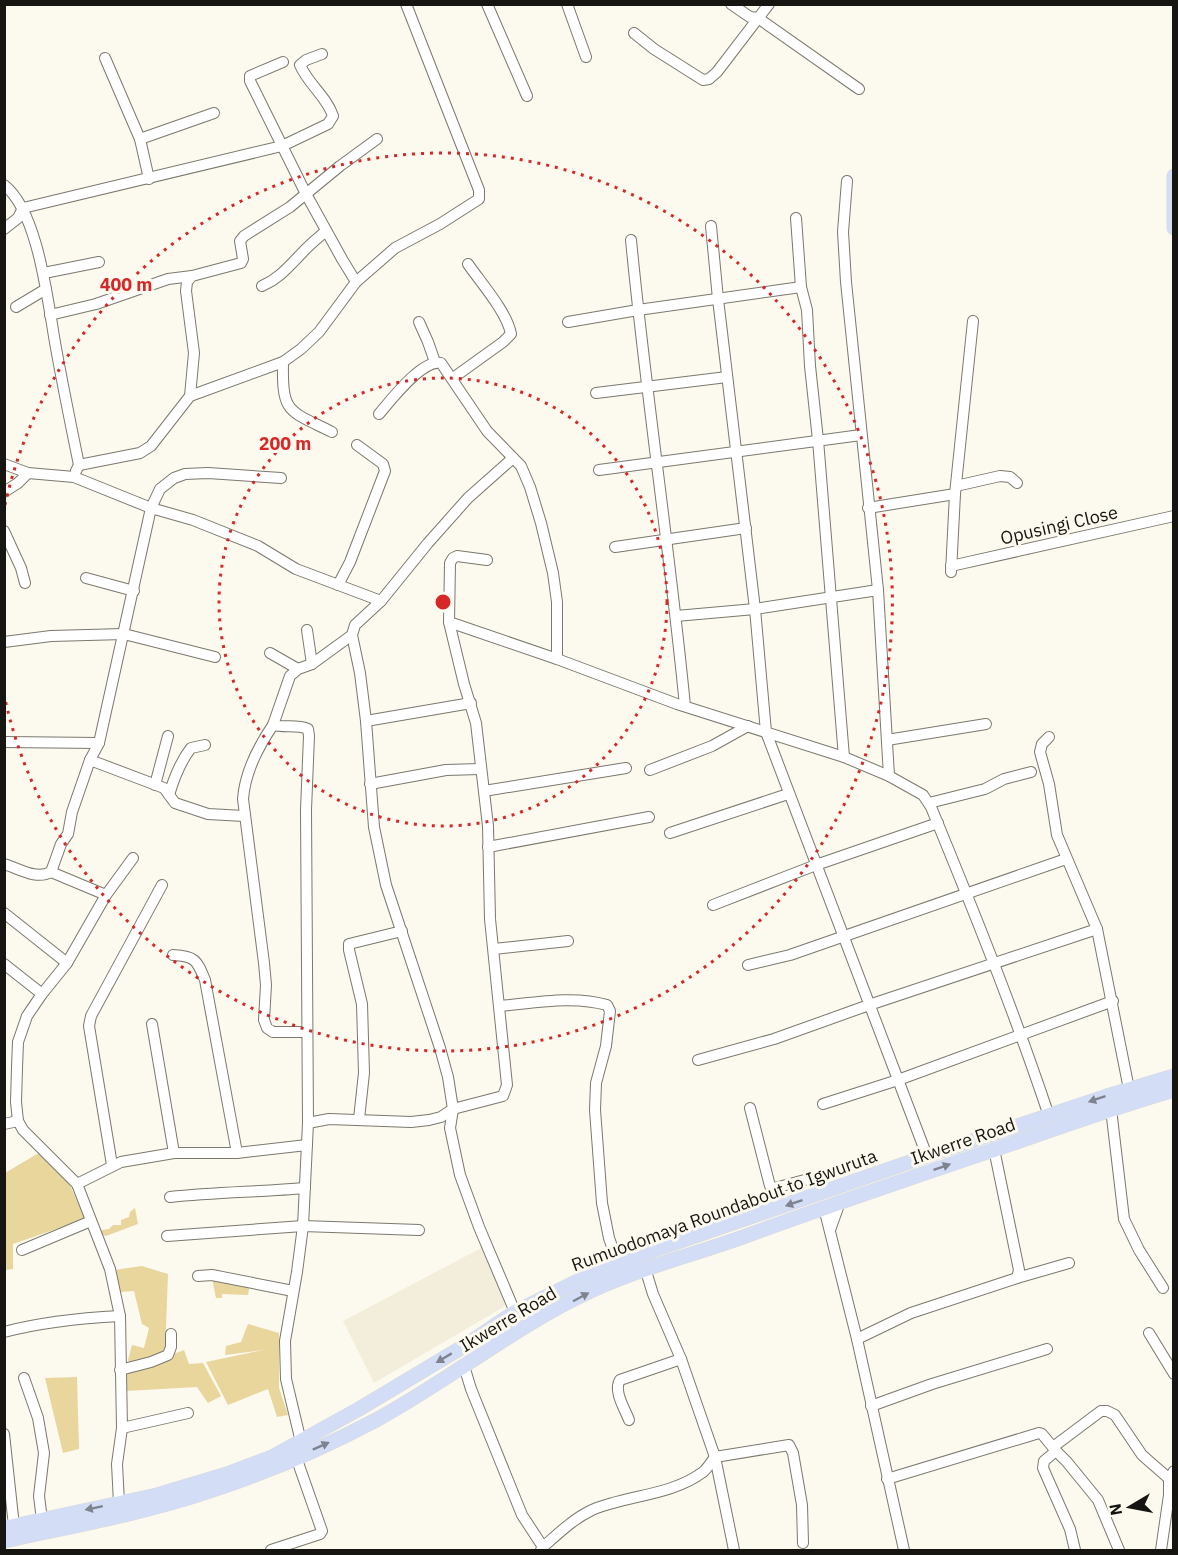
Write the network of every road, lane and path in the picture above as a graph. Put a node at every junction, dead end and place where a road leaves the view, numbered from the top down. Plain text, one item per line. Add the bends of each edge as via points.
1 (406, 4) edge
2 (487, 4) edge
3 (567, 4) edge
4 (731, 4) edge
5 (769, 4) edge
6 (758, 18) junction
7 (634, 33) dead end
8 (322, 54) dead end
9 (586, 57) dead end
10 (105, 58) dead end
11 (283, 62) dead end
12 (859, 90) dead end
13 (527, 96) dead end
14 (214, 113) dead end
15 (140, 139) junction
16 (377, 139) dead end
17 (282, 146) junction
18 (1173, 176) edge
19 (148, 180) junction
20 (848, 181) dead end
21 (4, 185) edge
22 (306, 194) junction
23 (23, 208) junction
24 (796, 218) dead end
25 (711, 226) dead end
26 (1173, 228) edge
27 (4, 229) edge
28 (326, 231) junction
29 (631, 240) dead end
30 (99, 262) dead end
31 (468, 264) dead end
32 (44, 273) junction
33 (192, 276) junction
34 (356, 282) junction
35 (262, 286) dead end
36 (801, 287) junction
37 (46, 289) junction
38 (717, 298) junction
39 (16, 307) dead end
40 (638, 310) junction
41 (50, 315) junction
42 (568, 321) dead end
43 (973, 321) dead end
44 (419, 322) dead end
45 (283, 362) junction
46 (435, 362) junction
47 (727, 377) junction
48 (453, 378) junction
49 (648, 387) junction
50 (596, 393) dead end
51 (190, 396) junction
52 (379, 414) dead end
53 (332, 432) dead end
54 (861, 435) junction
55 (818, 440) junction
56 (357, 445) dead end
57 (737, 452) junction
58 (513, 458) junction
59 (5, 463) edge
60 (658, 463) junction
61 (79, 465) junction
62 (599, 470) dead end
63 (28, 473) junction
64 (74, 477) junction
65 (281, 478) dead end
66 (1017, 483) dead end
67 (955, 490) junction
68 (4, 492) edge
69 (151, 508) junction
70 (868, 508) junction
71 (1173, 516) edge
72 (746, 528) junction
73 (4, 531) edge
74 (668, 540) junction
75 (615, 547) dead end
76 (487, 560) dead end
77 (86, 578) dead end
78 (25, 583) dead end
79 (338, 585) junction
80 (878, 590) junction
81 (134, 591) junction
82 (831, 598) junction
83 (381, 601) junction
84 (755, 609) junction
85 (676, 616) junction
86 (449, 622) junction
87 (307, 630) dead end
88 (124, 634) junction
89 (352, 635) junction
90 (4, 642) edge
91 (270, 653) dead end
92 (215, 657) dead end
93 (557, 658) junction
94 (312, 664) junction
95 (298, 669) junction
96 (471, 703) junction
97 (685, 706) junction
98 (366, 721) junction
99 (273, 724) junction
100 (986, 724) dead end
101 (748, 726) junction
102 (766, 732) junction
103 (168, 736) dead end
104 (1049, 737) dead end
105 (887, 740) junction
106 (4, 742) edge
107 (99, 743) junction
108 (205, 745) dead end
109 (844, 757) junction
110 (90, 760) junction
111 (626, 768) dead end
112 (480, 769) junction
113 (650, 770) dead end
114 (1031, 772) dead end
115 (889, 776) junction
116 (370, 784) junction
117 (156, 785) junction
118 (484, 791) junction
119 (788, 794) junction
120 (169, 795) junction
121 (928, 803) junction
122 (244, 816) junction
123 (649, 817) dead end
124 (938, 823) junction
125 (670, 833) dead end
126 (488, 847) junction
127 (133, 858) dead end
128 (1066, 859) junction
129 (4, 864) edge
130 (816, 865) junction
131 (51, 873) junction
132 (162, 885) dead end
133 (966, 893) junction
134 (106, 895) junction
135 (713, 904) dead end
136 (4, 913) edge
137 (1097, 929) junction
138 (402, 931) junction
139 (843, 935) junction
140 (568, 941) dead end
141 (494, 949) junction
142 (174, 955) dead end
143 (67, 963) junction
144 (4, 964) edge
145 (993, 964) junction
146 (748, 965) dead end
147 (42, 994) junction
148 (1113, 1001) junction
149 (869, 1005) junction
150 (500, 1006) junction
151 (152, 1023) dead end
152 (306, 1032) junction
153 (1022, 1035) junction
154 (698, 1060) dead end
155 (1173, 1076) edge
156 (898, 1080) junction
157 (1130, 1089) junction
158 (1173, 1090) edge
159 (823, 1104) dead end
160 (750, 1108) dead end
161 (453, 1109) junction
162 (1111, 1109) junction
163 (1050, 1116) junction
164 (359, 1119) junction
165 (18, 1121) junction
166 (308, 1123) junction
167 (4, 1124) edge
168 (307, 1145) junction
169 (994, 1149) junction
170 (174, 1153) junction
171 (237, 1154) junction
172 (927, 1156) junction
173 (112, 1165) junction
174 (77, 1184) junction
175 (305, 1188) junction
176 (826, 1192) junction
177 (170, 1197) dead end
178 (840, 1202) junction
179 (824, 1208) junction
180 (91, 1221) junction
181 (303, 1226) junction
182 (419, 1230) dead end
183 (830, 1231) junction
184 (167, 1236) dead end
185 (22, 1250) dead end
186 (1069, 1263) dead end
187 (618, 1264) junction
188 (645, 1268) junction
189 (198, 1276) dead end
190 (1017, 1278) junction
191 (1163, 1288) dead end
192 (293, 1291) junction
193 (515, 1312) junction
194 (120, 1316) junction
195 (4, 1332) edge
196 (171, 1334) dead end
197 (1149, 1334) dead end
198 (857, 1339) junction
199 (1047, 1349) dead end
200 (681, 1359) junction
201 (464, 1366) junction
202 (120, 1370) junction
203 (1173, 1374) edge
204 (24, 1378) dead end
205 (392, 1389) junction
206 (404, 1403) junction
207 (871, 1406) junction
208 (188, 1413) dead end
209 (629, 1420) dead end
210 (122, 1428) junction
211 (4, 1434) edge
212 (301, 1442) junction
213 (1054, 1449) junction
214 (296, 1457) junction
215 (715, 1458) junction
216 (1172, 1478) edge
217 (887, 1479) junction
218 (119, 1503) junction
219 (42, 1520) junction
220 (9, 1527) edge
221 (4, 1541) edge
222 (803, 1543) dead end
223 (542, 1549) edge
224 (271, 1551) edge
225 (734, 1551) edge
226 (904, 1551) edge
227 (1075, 1551) edge
228 (1119, 1551) edge
229 (1161, 1551) edge

1 - 34 street via 480,196 440,224 395,248
2 - 13 street
3 - 9 street
4 - 6 street
5 - 6 street
6 - 7 street via 717,72 703,80
6 - 12 street
8 - 17 street via 300,65 331,108 333,117 328,124
10 - 15 street
11 - 17 street via 250,76
14 - 15 street
15 - 19 street
16 - 22 street
17 - 19 street
17 - 22 street
18 - 26 main road
19 - 23 street
20 - 54 street via 843,232
21 - 23 street
22 - 28 street
22 - 33 street via 244,236 240,241 241,263
23 - 27 street via 18,218
23 - 32 street
24 - 36 street
25 - 38 street
28 - 34 street
28 - 35 street via 274,281
29 - 40 street
30 - 32 street
31 - 48 street via 504,315 511,334
32 - 37 street
33 - 41 street via 168,279
33 - 51 street via 186,291 194,353
34 - 45 street via 319,332
36 - 38 street
36 - 55 street via 807,310
37 - 39 street
37 - 41 street
38 - 40 street
38 - 47 street
40 - 42 street
40 - 49 street
41 - 61 street
43 - 67 street
44 - 46 street
45 - 51 street
45 - 53 street via 282,387 287,405 295,414
46 - 48 street via 441,363
46 - 52 street via 407,383
47 - 49 street
47 - 57 street
48 - 58 street via 487,431
49 - 50 street
49 - 60 street
51 - 61 street via 151,446 140,453
54 - 55 street
54 - 70 street
55 - 57 street
55 - 82 street
56 - 79 street via 383,464 386,471
57 - 60 street
57 - 72 street
58 - 83 street via 468,498
58 - 93 street via 530,487 553,573
59 - 63 street
60 - 62 street
60 - 74 street
61 - 64 street
63 - 64 street
63 - 68 street
64 - 69 street
65 - 69 street via 185,474 160,489
66 - 67 street via 1000,476
67 - 70 street
67 - 71 street, Opusingi Close via 951,569
69 - 79 street via 258,546 296,569
69 - 81 street
70 - 80 street
72 - 74 street
72 - 84 street
73 - 78 street
74 - 75 street
74 - 85 street
76 - 86 street via 453,558 448,578
77 - 81 street
79 - 83 street
80 - 82 street
80 - 105 street
81 - 88 street
82 - 84 street
82 - 109 street
83 - 89 street via 355,625
84 - 85 street
84 - 102 street
85 - 97 street
86 - 93 street
86 - 96 street
87 - 94 street
88 - 90 street
88 - 92 street
88 - 107 street
89 - 94 street
89 - 98 street
91 - 95 street
93 - 97 street
94 - 95 street
95 - 99 street via 286,684
96 - 98 street
96 - 112 street
97 - 101 street
98 - 116 street
99 - 122 street via 245,782
99 - 152 street via 303,727 308,729 309,736
100 - 105 street
101 - 102 street
101 - 113 street via 712,746
102 - 109 street
102 - 119 street
103 - 117 street
104 - 128 street via 1040,752 1057,835
105 - 115 street
106 - 107 street
107 - 110 street
108 - 120 street via 191,748 186,754
109 - 115 street
110 - 117 street
110 - 131 street via 68,834
111 - 118 street
112 - 116 street via 446,770
112 - 118 street
114 - 121 street via 985,789
115 - 121 street via 923,795
116 - 138 street via 378,853
117 - 120 street
118 - 126 street
119 - 125 street
119 - 130 street
120 - 122 street via 175,803 208,814
121 - 124 street
122 - 152 street via 265,974 264,1020 273,1032
123 - 126 street
124 - 130 street
124 - 133 street
126 - 141 street
127 - 134 street
128 - 133 street
128 - 137 street
129 - 131 street via 36,875
130 - 135 street
130 - 139 street
131 - 134 street
132 - 173 street via 88,1026
133 - 139 street
133 - 145 street
134 - 143 street
136 - 143 street
137 - 145 street
137 - 148 street
138 - 161 street via 441,1048
138 - 164 street via 350,944 362,1004 364,1073
139 - 146 street via 790,955
139 - 149 street
140 - 141 street
141 - 150 street
142 - 171 street via 197,962 205,980
143 - 147 street
144 - 147 street
145 - 149 street
145 - 153 street
147 - 165 street via 27,1016 18,1042
148 - 153 street
148 - 157 street
149 - 154 street via 774,1039
149 - 156 street
150 - 161 street via 507,1085 503,1096
150 - 187 street via 569,1000 607,1005 610,1011 596,1083 595,1110 602,1203
151 - 170 street
152 - 166 street
153 - 156 street
153 - 163 street
155 - 157 main road, Rumuodomaya Roundabout to Igwuruta
156 - 159 street
156 - 172 street
157 -> 163 main road, Rumuodomaya Roundabout to Igwuruta
158 - 162 main road, Ikwerre Road
160 - 176 street via 771,1186 812,1178 819,1179
161 - 164 street via 441,1117 411,1122
161 - 193 street via 450,1128 460,1175
162 - 169 main road, Ikwerre Road
162 - 191 street via 1124,1219
163 - 172 main road, Rumuodomaya Roundabout to Igwuruta
164 - 166 street
165 - 167 street
165 - 174 street
166 - 168 street
168 - 171 street
168 - 175 street
178 -> 169 main road, Ikwerre Road
169 - 190 street via 1019,1270
170 - 171 street
170 - 173 street
172 - 176 main road, Rumuodomaya Roundabout to Igwuruta
172 - 179 main road via 915,1167 837,1193
173 - 174 street
174 - 180 street
175 - 177 street
175 - 181 street
176 -> 187 main road, Rumuodomaya Roundabout to Igwuruta
178 - 179 main road, Ikwerre Road
178 - 183 street
179 - 183 street
179 - 188 main road, Ikwerre Road
180 - 185 street
180 - 194 street via 110,1269
181 - 182 street
181 - 184 street
181 - 192 street
183 - 198 street
186 - 190 street
187 - 193 main road, Rumuodomaya Roundabout to Igwuruta
188 - 200 street
201 -> 188 main road, Ikwerre Road via 591,1291
189 - 192 street via 212,1275
190 - 198 street via 911,1313
192 - 212 street via 285,1341 286,1379
193 -> 205 main road, Rumuodomaya Roundabout to Igwuruta
194 - 195 street via 89,1317
194 - 202 street
196 - 202 street via 168,1355
197 - 203 street
198 - 207 street
199 - 207 street
200 - 209 street via 620,1380 618,1391
200 - 215 street
201 - 206 main road, Ikwerre Road
201 - 223 street via 522,1515
202 - 210 street
204 - 219 street via 38,1418 44,1453 39,1496
205 - 206 main road
205 - 212 main road, Rumuodomaya Roundabout to Igwuruta
214 -> 206 main road, Ikwerre Road
207 - 217 street
208 - 210 street
210 - 218 street via 117,1464
211 - 220 street
212 - 218 main road, Rumuodomaya Roundabout to Igwuruta via 227,1474
213 - 216 street via 1107,1411 1115,1415 1142,1455
213 - 217 street via 1039,1433
213 - 227 street via 1042,1468 1070,1529
213 - 228 street via 1098,1500
214 - 221 main road, Ikwerre Road via 183,1500
214 - 224 street via 322,1531
215 - 222 street via 789,1445 802,1505
215 - 223 street via 704,1471 686,1481 594,1509 575,1519
215 - 225 street
216 - 229 street
217 - 226 street
218 -> 219 main road, Rumuodomaya Roundabout to Igwuruta
219 - 220 main road, Rumuodomaya Roundabout to Igwuruta

